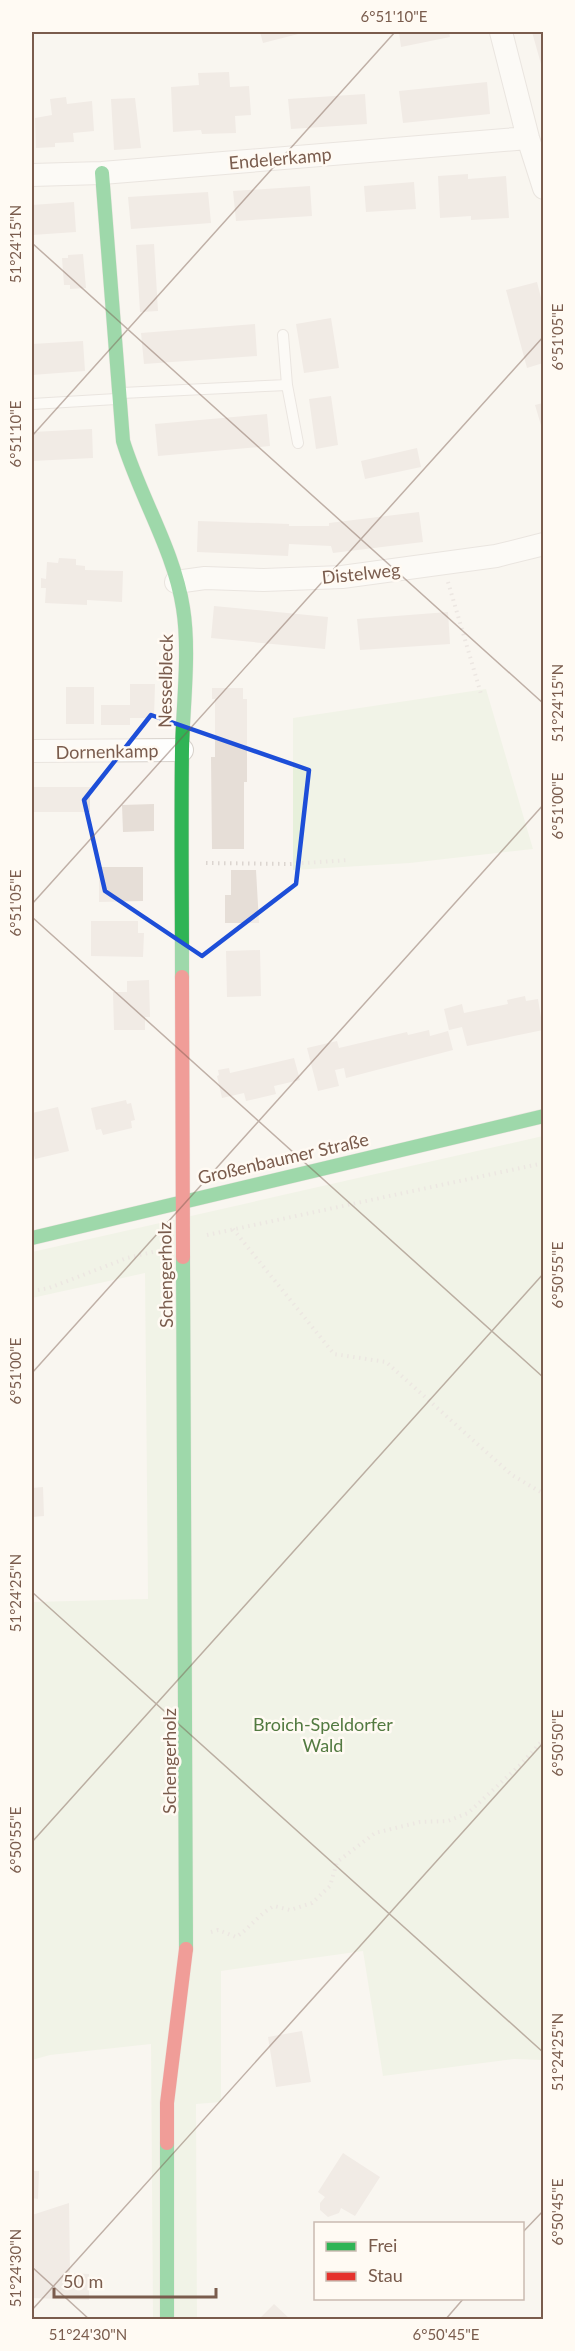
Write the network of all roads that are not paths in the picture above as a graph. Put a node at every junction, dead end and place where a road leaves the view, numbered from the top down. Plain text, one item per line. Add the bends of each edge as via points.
1 (501, 32) edge
2 (528, 138) junction
3 (102, 173) junction
4 (32, 175) edge
5 (543, 188) edge
6 (283, 335) dead end
7 (287, 385) junction
8 (119, 396) junction
9 (32, 404) edge
10 (298, 443) dead end
11 (543, 544) edge
12 (176, 582) junction
13 (182, 750) junction
14 (32, 751) edge
15 (543, 1116) edge
16 (182, 1201) junction
17 (32, 1238) edge
18 (167, 2319) edge

1 - 2 street
2 - 3 street, Endelerkamp
2 - 5 street
3 - 4 street, Endelerkamp
3 - 8 street, Nesselbleck
6 - 7 lane
7 - 8 lane
7 - 10 lane
8 - 9 lane
8 - 12 street, Nesselbleck via 129,461
11 - 12 street, Distelweg via 496,556 342,577 205,578
12 - 13 street, Nesselbleck via 184,632
13 - 14 street, Dornenkamp
13 - 16 street, Nesselbleck
15 - 16 street, Großenbaumer Straße
16 - 17 street, Großenbaumer Straße
16 - 18 street, Schengerholz via 187,1938 167,2103

